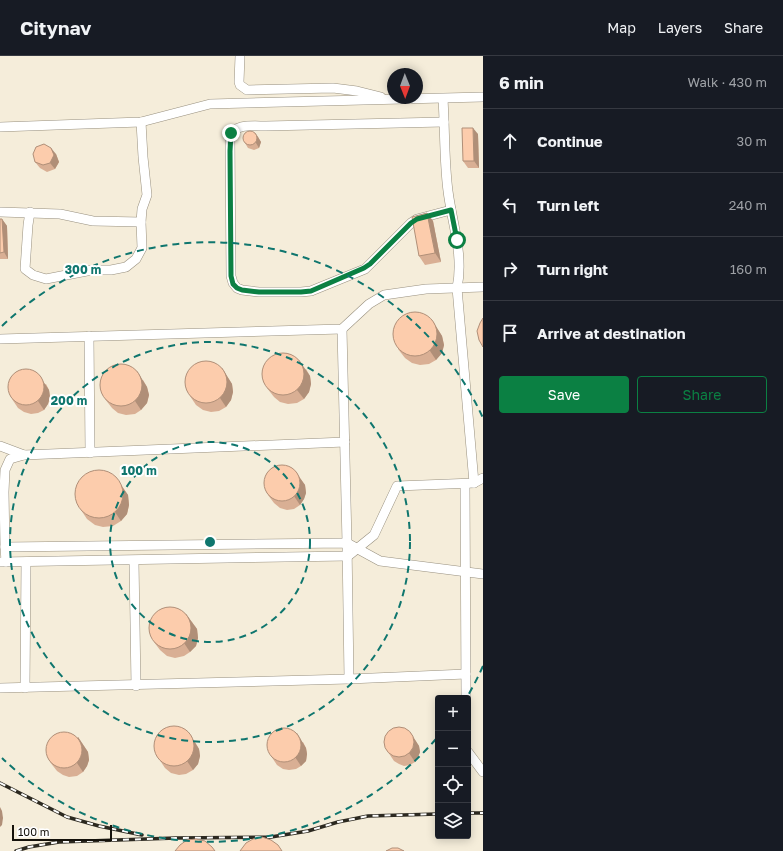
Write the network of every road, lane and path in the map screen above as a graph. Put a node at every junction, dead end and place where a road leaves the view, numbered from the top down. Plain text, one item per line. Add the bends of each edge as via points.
1 (240, 56) edge
2 (483, 97) edge
3 (387, 99) edge
4 (423, 99) edge
5 (444, 99) junction
6 (387, 100) edge
7 (141, 122) junction
8 (444, 122) junction
9 (0, 127) edge
10 (451, 210) junction
11 (0, 212) edge
12 (30, 212) junction
13 (141, 222) junction
14 (483, 287) edge
15 (457, 288) junction
16 (342, 329) junction
17 (89, 336) junction
18 (0, 339) edge
19 (345, 442) junction
20 (0, 446) edge
21 (90, 453) junction
22 (24, 455) junction
23 (483, 478) edge
24 (470, 484) junction
25 (348, 543) junction
26 (5, 547) junction
27 (357, 548) junction
28 (348, 556) junction
29 (134, 561) junction
30 (3, 562) edge
31 (26, 562) junction
32 (466, 572) junction
33 (483, 574) edge
34 (466, 674) junction
35 (349, 679) junction
36 (136, 686) junction
37 (0, 688) edge
38 (25, 688) junction
39 (466, 695) edge
40 (471, 756) edge
41 (483, 772) edge

1 - 3 street via 239,82 247,90 333,88
2 - 5 street
4 - 5 street
5 - 8 street
6 - 7 street via 210,104
7 - 9 street
7 - 13 street via 147,195
8 - 10 street
8 - 10 street via 235,129 231,133 230,144 233,284 242,290 259,292 311,291 370,264 417,219
10 - 15 street via 460,259
11 - 12 street
12 - 13 street via 60,214 93,222
12 - 13 street via 25,269 33,275 46,278 126,267 136,260 142,248
14 - 15 street
15 - 16 street via 384,294
15 - 24 street
16 - 17 street
16 - 19 street
17 - 18 street
17 - 21 street
19 - 21 street
19 - 25 street
20 - 22 street
21 - 22 street
22 - 26 street via 10,459 5,470
23 - 24 street
24 - 27 street via 397,486 374,535
24 - 32 street
25 - 26 street
25 - 27 street
25 - 28 street
26 - 30 street
27 - 28 street
27 - 32 street via 380,561
28 - 29 street
28 - 35 street
29 - 31 street
29 - 36 street
30 - 31 street
31 - 38 street
32 - 33 street
32 - 34 street
34 - 35 street
34 - 39 street
35 - 36 street
36 - 38 street
37 - 38 street
40 - 41 street

